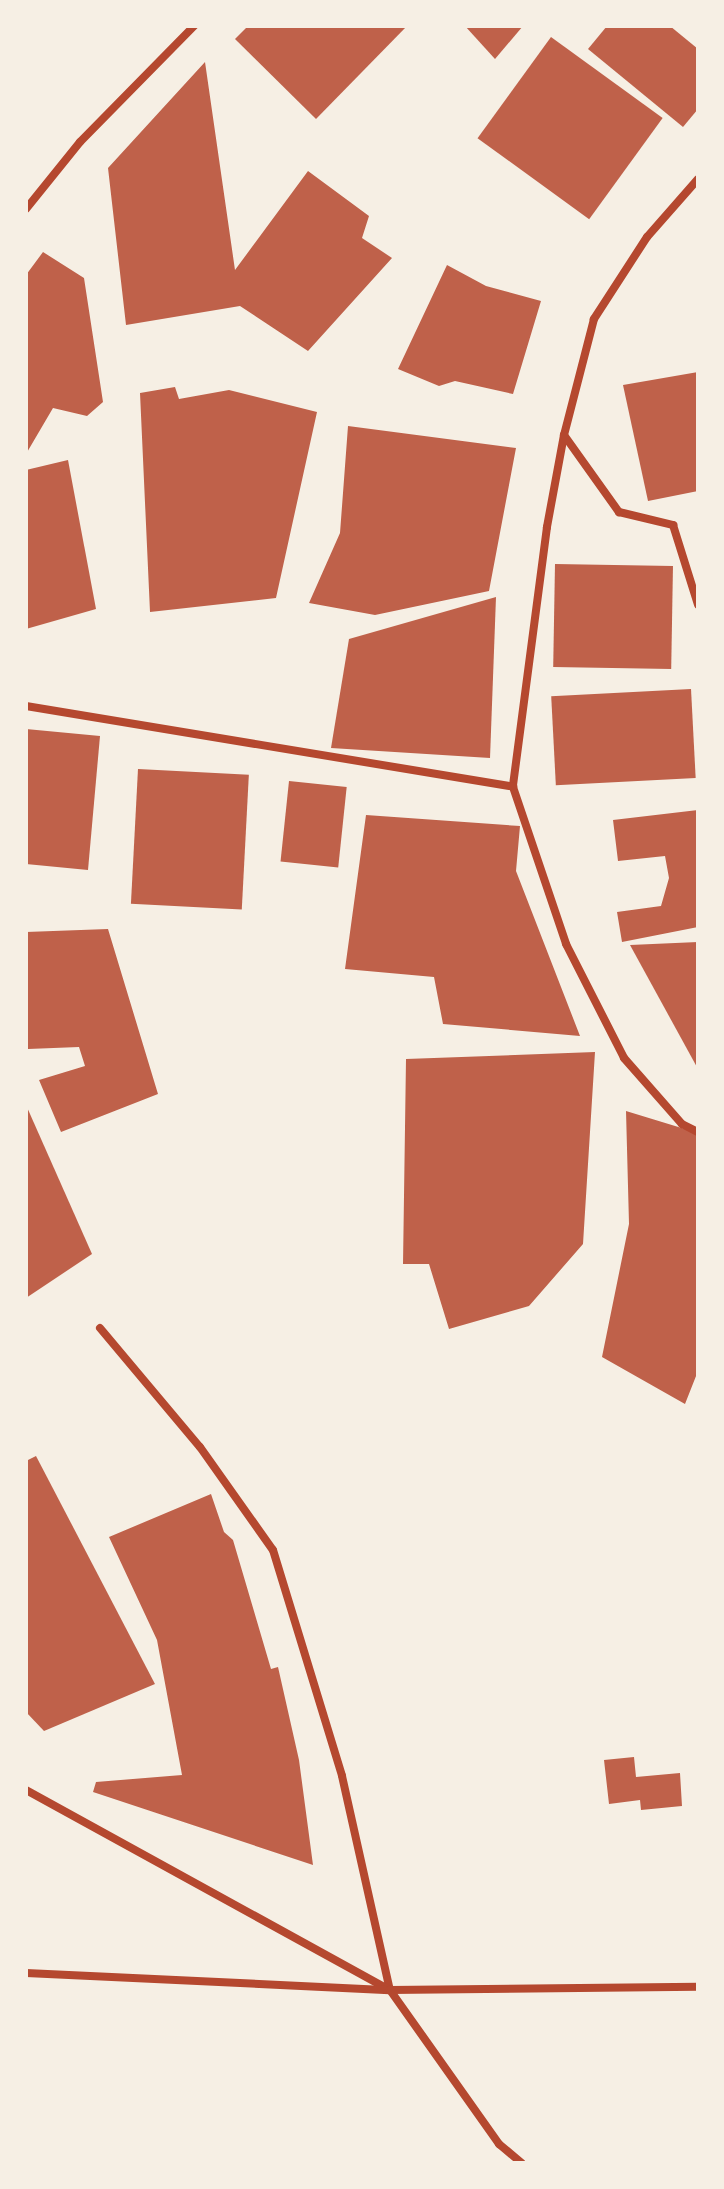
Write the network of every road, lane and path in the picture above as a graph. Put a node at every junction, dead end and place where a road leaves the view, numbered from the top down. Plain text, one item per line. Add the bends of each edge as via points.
1 (194, 26) edge
2 (698, 179) edge
3 (26, 209) edge
4 (564, 435) junction
5 (698, 605) edge
6 (26, 706) edge
7 (513, 787) junction
8 (698, 1132) edge
9 (100, 1328) dead end
10 (26, 1782) edge
11 (30, 1792) edge
12 (26, 1973) edge
13 (698, 1987) edge
14 (390, 1990) junction
15 (522, 2163) edge

1 - 3 street via 80,142
2 - 4 street via 647,237 594,319
4 - 5 street via 619,512 673,525
4 - 7 street
6 - 7 street
7 - 8 street via 566,944 624,1058 682,1124
9 - 14 street via 200,1447 273,1550 342,1776
10 - 11 street
11 - 14 street
12 - 14 street
13 - 14 street
14 - 15 street via 499,2144

